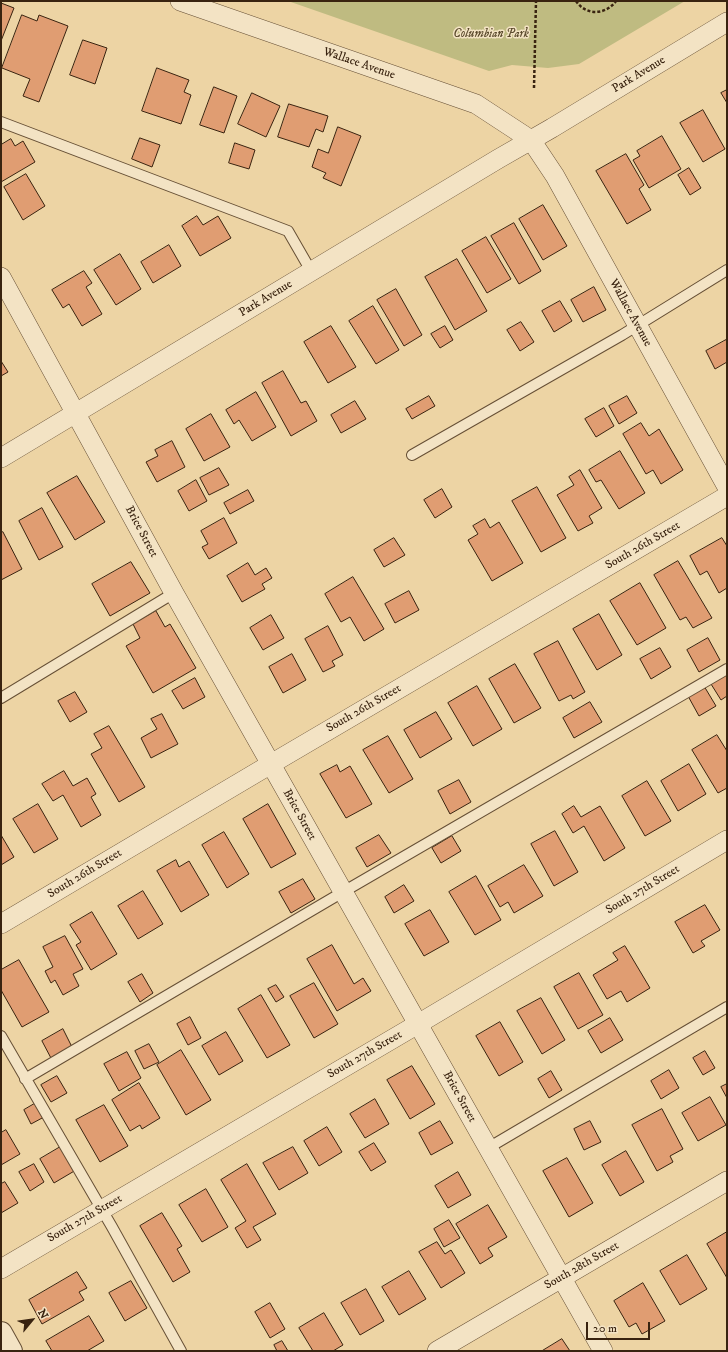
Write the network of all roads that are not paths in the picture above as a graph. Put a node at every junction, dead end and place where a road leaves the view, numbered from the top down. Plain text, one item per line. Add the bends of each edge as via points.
1 (180, 1) edge
2 (727, 22) edge
3 (1, 122) edge
4 (531, 140) junction
5 (727, 270) edge
6 (312, 271) junction
7 (1, 277) edge
8 (637, 325) junction
9 (77, 414) junction
10 (412, 455) dead end
11 (1, 458) edge
12 (727, 487) edge
13 (727, 496) edge
14 (174, 593) junction
15 (727, 669) edge
16 (1, 698) edge
17 (271, 764) junction
18 (727, 840) edge
19 (343, 892) junction
20 (1, 924) edge
21 (727, 1008) edge
22 (418, 1024) junction
23 (1, 1036) edge
24 (25, 1079) junction
25 (488, 1148) junction
26 (727, 1181) edge
27 (102, 1210) junction
28 (1, 1268) edge
29 (561, 1278) junction
30 (1, 1333) edge
31 (11, 1351) edge
32 (181, 1351) edge
33 (437, 1351) edge
34 (603, 1351) edge

1 - 4 street, Wallace Avenue via 476,104
2 - 4 street, Park Avenue
3 - 6 lane via 288,231
4 - 6 street, Park Avenue
4 - 8 street, Wallace Avenue via 555,176
5 - 8 lane
6 - 9 street, Park Avenue
7 - 9 street, Brice Street
8 - 10 lane
8 - 12 street, Wallace Avenue
9 - 11 street, Park Avenue
9 - 14 street, Brice Street
13 - 17 street, South 26th Street
14 - 16 lane
14 - 17 street, Brice Street
15 - 19 lane
17 - 19 street, Brice Street
17 - 20 street, South 26th Street
18 - 22 street, South 27th Street
19 - 22 street, Brice Street
19 - 24 lane
21 - 25 lane
22 - 25 street, Brice Street
22 - 27 street, South 27th Street
23 - 24 lane
24 - 27 lane
25 - 29 street, Brice Street
26 - 29 street, South 28th Street
27 - 28 street, South 27th Street
27 - 32 lane
29 - 33 street, South 28th Street
29 - 34 street, Brice Street
30 - 31 street

